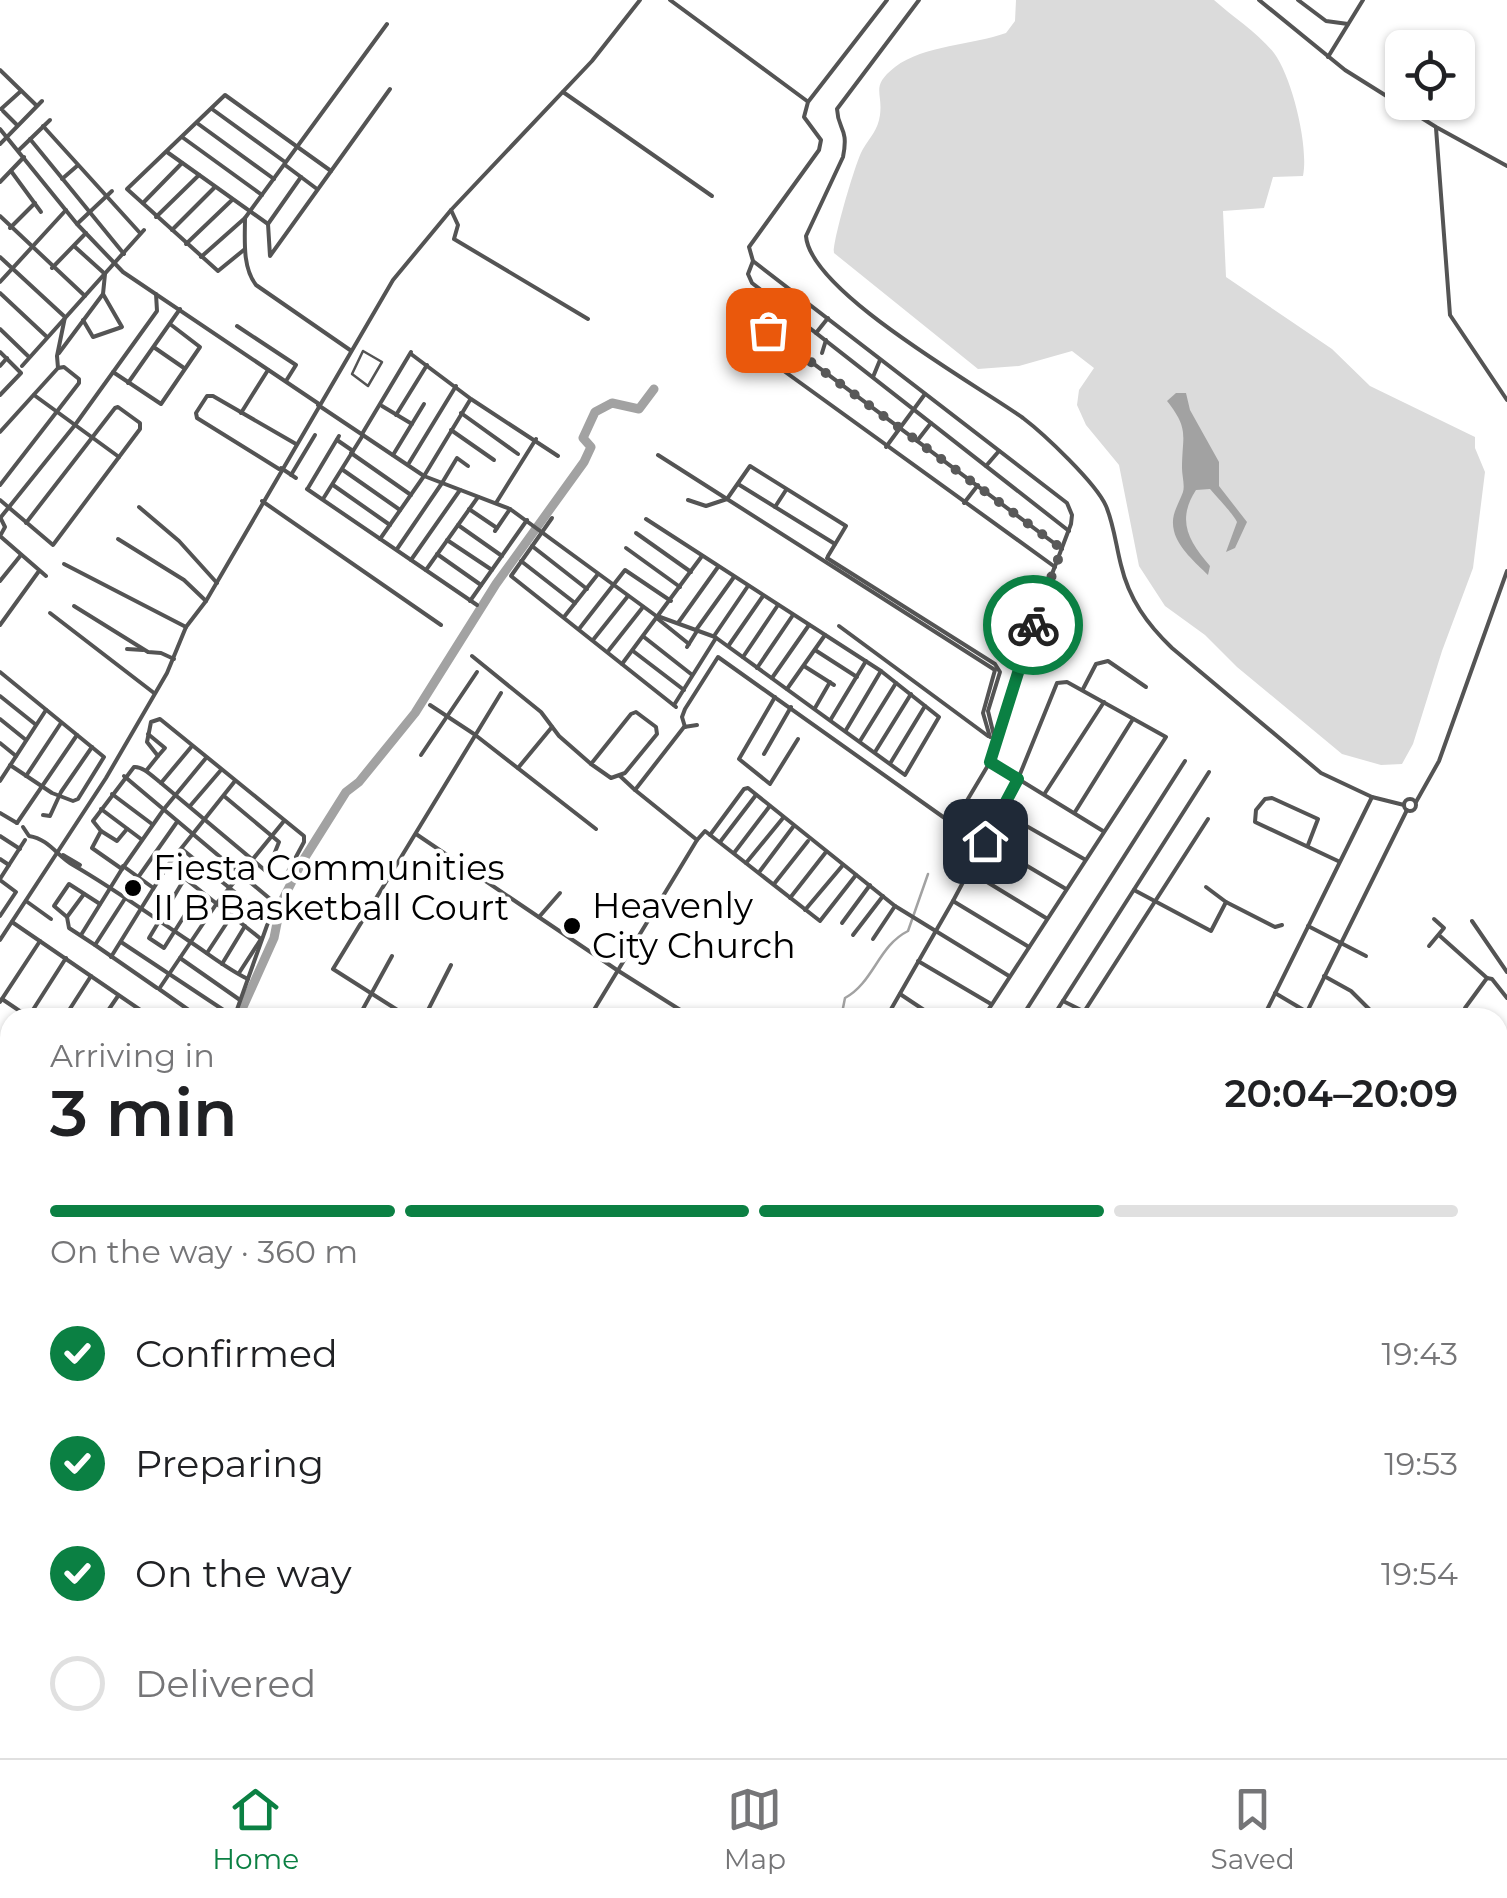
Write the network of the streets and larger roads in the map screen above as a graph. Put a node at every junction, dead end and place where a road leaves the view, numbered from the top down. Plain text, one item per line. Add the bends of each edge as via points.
1 (640, 0) edge
2 (670, 0) edge
3 (887, 0) edge
4 (919, 0) edge
5 (1260, 0) edge
6 (1298, 0) edge
7 (1363, 0) edge
8 (387, 24) dead end
9 (1348, 24) junction
10 (1328, 57) junction
11 (0, 70) edge
12 (390, 89) dead end
13 (21, 91) junction
14 (563, 92) junction
15 (808, 102) junction
16 (1, 109) edge
17 (212, 109) junction
18 (50, 120) dead end
19 (196, 123) junction
20 (17, 125) junction
21 (43, 126) junction
22 (1436, 127) junction
23 (0, 130) edge
24 (6, 136) junction
25 (182, 137) junction
26 (30, 139) junction
27 (0, 144) edge
28 (298, 147) junction
29 (19, 150) junction
30 (167, 152) junction
31 (24, 157) junction
32 (182, 163) junction
33 (286, 164) junction
34 (77, 166) junction
35 (1507, 166) edge
36 (11, 171) junction
37 (331, 171) junction
38 (199, 176) junction
39 (301, 177) junction
40 (62, 179) junction
41 (274, 179) junction
42 (0, 182) edge
43 (215, 187) junction
44 (318, 190) junction
45 (112, 191) dead end
46 (262, 195) junction
47 (712, 196) dead end
48 (106, 198) junction
49 (232, 200) junction
50 (35, 203) junction
51 (142, 204) junction
52 (66, 210) junction
53 (451, 210) junction
54 (42, 212) dead end
55 (89, 214) junction
56 (247, 215) junction
57 (0, 216) edge
58 (156, 218) junction
59 (77, 224) junction
60 (268, 224) junction
61 (10, 228) junction
62 (172, 231) junction
63 (86, 233) junction
64 (186, 244) junction
65 (74, 246) junction
66 (32, 248) junction
67 (245, 248) junction
68 (124, 254) junction
69 (0, 257) edge
70 (201, 257) junction
71 (753, 261) junction
72 (116, 264) junction
73 (12, 268) junction
74 (52, 268) junction
75 (105, 274) junction
76 (0, 282) edge
77 (763, 292) junction
78 (0, 293) edge
79 (102, 294) junction
80 (156, 294) junction
81 (84, 296) junction
82 (180, 310) junction
83 (65, 317) junction
84 (828, 318) junction
85 (588, 319) dead end
86 (84, 320) junction
87 (170, 324) junction
88 (238, 326) dead end
89 (0, 329) edge
90 (730, 332) dead end
91 (816, 333) junction
92 (47, 337) junction
93 (826, 340) junction
94 (155, 348) junction
95 (350, 350) junction
96 (795, 350) junction
97 (0, 352) edge
98 (822, 353) dead end
99 (57, 356) junction
100 (29, 357) junction
101 (7, 358) junction
102 (880, 360) junction
103 (0, 366) edge
104 (22, 366) dead end
105 (427, 366) junction
106 (58, 368) junction
107 (185, 369) junction
108 (782, 369) junction
109 (268, 370) junction
110 (113, 372) junction
111 (872, 377) junction
112 (286, 381) junction
113 (128, 382) junction
114 (368, 386) joint
115 (456, 386) junction
116 (34, 394) junction
117 (925, 394) junction
118 (0, 395) edge
119 (470, 399) junction
120 (1507, 400) edge
121 (424, 404) dead end
122 (318, 405) junction
123 (380, 405) junction
124 (915, 410) junction
125 (58, 412) junction
126 (241, 413) junction
127 (461, 413) junction
128 (396, 415) junction
129 (931, 423) junction
130 (412, 424) junction
131 (75, 426) junction
132 (305, 428) junction
133 (900, 428) junction
134 (451, 430) junction
135 (0, 432) edge
136 (362, 435) junction
137 (92, 438) junction
138 (536, 439) junction
139 (917, 441) junction
140 (296, 444) junction
141 (886, 447) junction
142 (998, 451) junction
143 (352, 452) junction
144 (518, 454) dead end
145 (393, 455) junction
146 (658, 455) dead end
147 (558, 456) dead end
148 (119, 457) junction
149 (494, 460) dead end
150 (408, 465) junction
151 (468, 466) dead end
152 (986, 466) junction
153 (342, 468) junction
154 (281, 469) junction
155 (424, 476) junction
156 (442, 483) junction
157 (332, 484) junction
158 (738, 484) junction
159 (0, 485) edge
160 (978, 485) junction
161 (787, 489) junction
162 (460, 490) junction
163 (411, 495) junction
164 (478, 497) junction
165 (727, 499) junction
166 (0, 500) edge
167 (322, 500) junction
168 (688, 500) dead end
169 (262, 501) junction
170 (964, 502) junction
171 (495, 503) junction
172 (139, 507) dead end
173 (775, 507) junction
174 (9, 508) junction
175 (510, 508) junction
176 (469, 509) junction
177 (400, 510) junction
178 (0, 517) edge
179 (552, 518) dead end
180 (646, 519) dead end
181 (527, 520) junction
182 (26, 523) junction
183 (390, 525) junction
184 (458, 525) junction
185 (540, 528) junction
186 (1069, 531) junction
187 (636, 533) dead end
188 (118, 539) dead end
189 (380, 539) junction
190 (448, 540) junction
191 (835, 544) junction
192 (532, 546) junction
193 (626, 548) dead end
194 (1062, 549) junction
195 (396, 550) junction
196 (21, 554) junction
197 (437, 554) junction
198 (502, 556) junction
199 (702, 556) junction
200 (826, 559) junction
201 (411, 560) junction
202 (521, 561) junction
203 (64, 564) dead end
204 (1054, 566) junction
205 (718, 567) junction
206 (426, 570) junction
207 (492, 570) junction
208 (39, 571) junction
209 (1507, 571) edge
210 (691, 572) junction
211 (598, 574) junction
212 (46, 576) dead end
213 (734, 577) junction
214 (0, 581) edge
215 (217, 583) junction
216 (481, 585) junction
217 (613, 586) junction
218 (748, 586) junction
219 (680, 587) junction
220 (586, 589) junction
221 (628, 596) junction
222 (763, 596) junction
223 (206, 601) junction
224 (470, 601) junction
225 (670, 601) junction
226 (575, 603) junction
227 (476, 605) dead end
228 (74, 606) dead end
229 (778, 606) junction
230 (643, 607) junction
231 (50, 613) dead end
232 (793, 614) junction
233 (564, 617) junction
234 (659, 618) junction
235 (678, 624) junction
236 (0, 625) edge
237 (809, 625) junction
238 (441, 626) dead end
239 (839, 626) dead end
240 (186, 627) junction
241 (579, 629) junction
242 (696, 630) junction
243 (825, 635) junction
244 (644, 637) junction
245 (715, 637) junction
246 (593, 640) junction
247 (728, 646) junction
248 (127, 649) dead end
249 (143, 650) junction
250 (815, 650) junction
251 (632, 651) junction
252 (608, 652) junction
253 (472, 656) dead end
254 (743, 657) junction
255 (174, 659) junction
256 (866, 661) junction
257 (622, 664) junction
258 (804, 665) junction
259 (757, 668) junction
260 (881, 670) junction
261 (0, 672) edge
262 (478, 672) dead end
263 (693, 676) junction
264 (856, 676) junction
265 (772, 678) junction
266 (896, 683) junction
267 (1146, 687) dead end
268 (787, 689) junction
269 (1083, 689) junction
270 (684, 690) junction
271 (154, 693) junction
272 (500, 693) dead end
273 (910, 694) junction
274 (0, 696) edge
275 (775, 696) junction
276 (1104, 702) junction
277 (430, 705) dead end
278 (924, 706) junction
279 (791, 708) junction
280 (815, 708) junction
281 (46, 710) junction
282 (446, 716) junction
283 (0, 719) edge
284 (831, 719) junction
285 (1133, 719) junction
286 (62, 723) junction
287 (36, 725) junction
288 (698, 725) dead end
289 (685, 726) junction
290 (552, 727) junction
291 (846, 730) junction
292 (148, 734) junction
293 (474, 734) junction
294 (77, 735) junction
295 (798, 739) dead end
296 (994, 739) junction
297 (26, 740) junction
298 (860, 741) junction
299 (0, 743) edge
300 (192, 746) junction
301 (92, 747) junction
302 (875, 752) junction
303 (764, 754) dead end
304 (421, 755) dead end
305 (16, 756) junction
306 (158, 756) junction
307 (206, 758) junction
308 (1185, 761) dead end
309 (990, 762) junction
310 (890, 763) junction
311 (591, 764) junction
312 (10, 765) junction
313 (0, 766) edge
314 (518, 768) junction
315 (221, 770) junction
316 (6, 771) junction
317 (146, 771) junction
318 (1209, 772) dead end
319 (26, 776) junction
320 (124, 776) junction
321 (620, 776) junction
322 (1018, 779) junction
323 (0, 781) edge
324 (235, 781) junction
325 (161, 782) junction
326 (42, 787) junction
327 (635, 790) junction
328 (60, 794) junction
329 (112, 794) junction
330 (1044, 794) junction
331 (175, 795) junction
332 (756, 795) junction
333 (224, 796) junction
334 (1372, 797) junction
335 (190, 806) junction
336 (769, 807) junction
337 (1406, 808) junction
338 (101, 809) junction
339 (164, 809) junction
340 (1001, 811) junction
341 (0, 812) edge
342 (1075, 812) junction
343 (43, 815) dead end
344 (784, 818) junction
345 (204, 819) junction
346 (1208, 820) dead end
347 (284, 821) junction
348 (178, 822) junction
349 (16, 823) junction
350 (152, 824) junction
351 (794, 827) junction
352 (127, 828) junction
353 (596, 829) dead end
354 (101, 831) junction
355 (1103, 831) junction
356 (193, 833) junction
357 (272, 834) junction
358 (416, 834) junction
359 (710, 835) junction
360 (0, 836) edge
361 (809, 839) junction
362 (26, 840) dead end
363 (142, 840) junction
364 (697, 840) junction
365 (985, 841) junction
366 (720, 842) junction
367 (1308, 846) junction
368 (182, 848) junction
369 (20, 849) junction
370 (60, 852) junction
371 (826, 852) junction
372 (734, 853) junction
373 (0, 859) edge
374 (252, 860) junction
375 (1084, 860) junction
376 (1340, 861) junction
377 (746, 862) junction
378 (9, 865) junction
379 (168, 865) junction
380 (843, 865) junction
381 (122, 868) junction
382 (969, 871) junction
383 (267, 872) junction
384 (758, 872) junction
385 (240, 875) junction
386 (856, 875) junction
387 (138, 876) junction
388 (185, 878) junction
389 (0, 880) edge
390 (774, 884) junction
391 (870, 885) junction
392 (111, 886) junction
393 (153, 887) junction
394 (1206, 888) dead end
395 (228, 889) junction
396 (201, 890) junction
397 (1066, 890) junction
398 (1134, 890) junction
399 (560, 893) dead end
400 (84, 894) junction
401 (883, 896) junction
402 (126, 897) junction
403 (790, 898) junction
404 (26, 901) junction
405 (953, 901) junction
406 (0, 902) edge
407 (1226, 902) junction
408 (217, 903) junction
409 (1154, 903) junction
410 (100, 904) junction
411 (6, 906) junction
412 (895, 906) junction
413 (141, 908) junction
414 (805, 910) junction
415 (0, 916) edge
416 (232, 916) junction
417 (67, 917) junction
418 (540, 917) junction
419 (1047, 918) junction
420 (50, 919) dead end
421 (1434, 919) dead end
422 (158, 920) junction
423 (270, 920) junction
424 (1472, 920) dead end
425 (12, 922) junction
426 (842, 923) dead end
427 (246, 926) junction
428 (1282, 926) dead end
429 (1308, 926) junction
430 (174, 932) junction
431 (936, 932) junction
432 (81, 935) junction
433 (853, 936) dead end
434 (1440, 936) junction
435 (261, 938) junction
436 (0, 940) edge
437 (873, 940) dead end
438 (40, 941) junction
439 (121, 942) junction
440 (190, 942) junction
441 (1340, 942) junction
442 (95, 945) junction
443 (1429, 946) dead end
444 (1028, 947) junction
445 (206, 954) junction
446 (392, 956) dead end
447 (1366, 956) dead end
448 (111, 957) junction
449 (66, 958) junction
450 (180, 958) junction
451 (917, 961) junction
452 (222, 964) junction
453 (452, 965) dead end
454 (617, 970) junction
455 (1507, 972) edge
456 (169, 974) junction
457 (238, 974) junction
458 (91, 976) junction
459 (1009, 976) junction
460 (1324, 976) junction
461 (1487, 978) junction
462 (248, 979) junction
463 (158, 989) junction
464 (1275, 993) junction
465 (900, 994) junction
466 (118, 996) junction
467 (372, 996) junction
468 (1507, 998) edge
469 (1, 1000) edge
470 (240, 1000) junction
471 (1063, 1001) junction
472 (991, 1004) junction
473 (35, 1008) edge
474 (70, 1008) edge
475 (110, 1008) edge
476 (133, 1008) edge
477 (186, 1008) edge
478 (220, 1008) edge
479 (237, 1008) edge
480 (364, 1008) edge
481 (393, 1008) edge
482 (429, 1008) edge
483 (596, 1008) edge
484 (677, 1008) edge
485 (892, 1008) edge
486 (921, 1008) edge
487 (989, 1008) edge
488 (1027, 1008) edge
489 (1058, 1008) edge
490 (1071, 1008) edge
491 (1086, 1008) edge
492 (1268, 1008) edge
493 (1297, 1008) edge
494 (1309, 1008) edge
495 (1368, 1008) edge
496 (1465, 1008) dead end

1 - 14 street
2 - 15 street
3 - 15 street
4 - 334 street via 837,108 846,144 809,227 809,253 822,272 914,348 1023,418 1103,500 1125,580 1151,628 1321,773
5 - 10 street
6 - 9 street via 1326,21
7 - 9 street
8 - 28 street
9 - 10 street
10 - 22 street
11 - 13 street
12 - 37 street
13 - 16 street
13 - 20 street via 40,104
14 - 47 street
14 - 53 street
15 - 71 street via 804,118 821,140 819,150 749,247
16 - 20 street
17 - 19 street
17 - 28 street via 225,96
17 - 33 street
18 - 21 street
19 - 25 street
19 - 41 street
20 - 24 street
21 - 26 street
21 - 34 street
22 - 35 street
22 - 120 street via 1450,315
23 - 24 street
24 - 27 street
24 - 29 street
25 - 30 street
25 - 46 street
26 - 29 street
26 - 40 street
28 - 33 street
28 - 37 street
29 - 31 street
30 - 32 street
30 - 51 street via 127,189
31 - 36 street
31 - 52 street
32 - 38 street
32 - 51 street
33 - 39 street
33 - 41 street
34 - 40 street
34 - 48 street
36 - 42 street
36 - 50 street
37 - 44 street
38 - 43 street
38 - 58 street
39 - 44 street
39 - 60 street
40 - 55 street
41 - 46 street
43 - 49 street
43 - 62 street
44 - 60 street via 270,256
45 - 48 street
46 - 56 street
48 - 55 street
48 - 68 street via 142,232
49 - 56 street
49 - 64 street
50 - 54 street
50 - 61 street
51 - 58 street
52 - 59 street
52 - 66 street
53 - 85 street via 458,224 453,238
53 - 95 street via 393,280
55 - 59 street
55 - 68 street
56 - 60 street
56 - 67 street
56 - 70 street
57 - 61 street
58 - 62 street
59 - 63 street
61 - 66 street
62 - 64 street
63 - 65 street
63 - 72 street
64 - 70 street
65 - 74 street
65 - 75 street
66 - 73 street
66 - 74 street
67 - 70 street via 218,271
67 - 95 street via 256,285
68 - 72 street
69 - 73 street
71 - 77 street via 748,279
71 - 84 street
72 - 75 street
72 - 80 street
73 - 76 street
73 - 83 street
74 - 81 street
75 - 79 street
75 - 81 street
77 - 91 street
77 - 96 street via 747,314
78 - 92 street
79 - 86 street
79 - 86 street via 122,327 94,337
80 - 82 street
80 - 110 street via 158,310
81 - 83 street
82 - 87 street
82 - 109 street
83 - 92 street
83 - 99 street
84 - 91 street
84 - 102 street
86 - 99 street
87 - 94 street
87 - 107 street via 200,347
88 - 112 street via 296,366
89 - 100 street
90 - 108 street
91 - 93 street
92 - 100 street
93 - 98 street
93 - 111 street
94 - 107 street
94 - 113 street
95 - 122 street
96 - 108 street
96 - 133 street
97 - 101 street
99 - 106 street
100 - 104 street
101 - 103 street
101 - 118 street via 21,374
102 - 111 street
102 - 117 street
105 - 115 street
105 - 123 street via 411,353
105 - 128 street
106 - 116 street
106 - 125 street via 80,382
107 - 113 street via 161,404
108 - 141 street
109 - 112 street
109 - 126 street
110 - 113 street
110 - 131 street
111 - 124 street
112 - 122 street
114 - 114 street via 382,362 363,351 352,374
115 - 119 street
115 - 150 street
116 - 125 street
116 - 135 street
117 - 124 street
117 - 142 street
119 - 127 street
119 - 138 street
121 - 130 street
122 - 132 street
122 - 136 street
123 - 128 street
123 - 136 street
124 - 129 street
124 - 133 street
125 - 131 street
125 - 159 street
126 - 140 street
126 - 154 street via 210,395 195,416
127 - 134 street
127 - 144 street
128 - 130 street
129 - 139 street
129 - 152 street
130 - 145 street
131 - 137 street
131 - 174 street
132 - 140 street
132 - 154 street via 317,436 293,476
133 - 139 street
133 - 141 street
134 - 149 street
134 - 155 street
136 - 143 street
136 - 145 street
137 - 148 street
137 - 148 street via 120,408 141,425
137 - 182 street
138 - 147 street
138 - 171 street
139 - 160 street
140 - 154 street
141 - 170 street
142 - 152 street
142 - 186 street via 1067,503
143 - 153 street
143 - 163 street
143 - 167 street via 338,438 306,490
145 - 150 street
146 - 165 street
148 - 182 street via 54,545
150 - 155 street
151 - 156 street via 456,458
152 - 186 street
153 - 157 street
153 - 177 street
154 - 169 street
155 - 156 street
155 - 163 street
156 - 162 street
156 - 195 street
157 - 167 street
157 - 183 street
158 - 161 street via 750,466
158 - 165 street
158 - 173 street
160 - 170 street
160 - 194 street
161 - 173 street
161 - 191 street via 846,526
162 - 164 street
162 - 201 street
163 - 177 street
164 - 171 street
164 - 176 street
165 - 168 street via 706,506
165 - 200 street
166 - 174 street
167 - 189 street
169 - 215 street
169 - 238 street
170 - 204 street
171 - 175 street
172 - 215 street
173 - 191 street
174 - 178 street
174 - 182 street
175 - 176 street via 496,530
175 - 181 street
176 - 184 street
177 - 183 street
178 - 196 street via 0,536
179 - 185 street
180 - 199 street
181 - 185 street
181 - 198 street
183 - 189 street
184 - 190 street
184 - 198 street
185 - 192 street
185 - 211 street
186 - 194 street
187 - 210 street
188 - 223 street
189 - 195 street
190 - 197 street
190 - 207 street
191 - 200 street
192 - 202 street
192 - 220 street
193 - 219 street
194 - 204 street
195 - 201 street
196 - 208 street
196 - 214 street
197 - 206 street
197 - 216 street
198 - 207 street
199 - 205 street
199 - 210 street
200 - 296 street via 995,670 983,713
201 - 206 street
202 - 226 street
202 - 233 street via 511,576
203 - 240 street
204 - 296 street
205 - 213 street
205 - 235 street
206 - 224 street
207 - 216 street
208 - 212 street
208 - 236 street
209 - 337 street via 1439,762 1416,808
210 - 219 street
211 - 217 street
211 - 220 street
213 - 218 street
213 - 242 street
215 - 223 street
216 - 224 street
217 - 221 street
217 - 225 street via 625,570
217 - 241 street
218 - 222 street
218 - 245 street
219 - 225 street
220 - 226 street
221 - 230 street
221 - 246 street
222 - 229 street
222 - 247 street
223 - 240 street
224 - 227 street
225 - 234 street
226 - 233 street
228 - 249 street
229 - 232 street
229 - 254 street
230 - 234 street
230 - 252 street
231 - 271 street
232 - 237 street
232 - 259 street
233 - 241 street
234 - 235 street
234 - 242 street via 688,646
234 - 244 street
235 - 242 street
237 - 243 street
237 - 265 street
239 - 296 street
240 - 255 street
241 - 246 street
242 - 245 street
243 - 250 street
243 - 256 street
244 - 251 street
244 - 263 street
245 - 247 street
245 - 263 street
246 - 252 street
247 - 254 street
248 - 249 street
249 - 255 street
250 - 258 street
250 - 264 street
251 - 257 street
251 - 270 street
252 - 257 street
253 - 290 street
254 - 259 street
255 - 271 street
256 - 260 street
256 - 264 street
257 - 270 street via 675,706
258 - 268 street
258 - 280 street via 832,684
259 - 265 street
260 - 266 street
260 - 291 street
261 - 281 street
262 - 282 street
263 - 270 street
264 - 284 street
265 - 268 street
266 - 273 street
266 - 298 street
267 - 269 street via 1108,660 1096,664
268 - 280 street
269 - 276 street
269 - 322 street via 1057,683
271 - 370 street
272 - 293 street
273 - 278 street
273 - 302 street
274 - 287 street
275 - 279 street
275 - 289 street via 718,657 684,709
275 - 295 street via 739,760 770,784
276 - 285 street
276 - 330 street
277 - 282 street
278 - 310 street
278 - 310 street via 939,717 905,774
279 - 303 street
279 - 309 street via 953,824
280 - 284 street
281 - 286 street
281 - 287 street
282 - 293 street
282 - 304 street
283 - 297 street
284 - 291 street
285 - 342 street
285 - 355 street via 1166,737
286 - 294 street
286 - 319 street
287 - 297 street
288 - 289 street
289 - 327 street
290 - 311 street
290 - 314 street
291 - 298 street
292 - 300 street via 160,718
292 - 306 street
292 - 306 street via 165,748
293 - 314 street
293 - 358 street
294 - 301 street
294 - 326 street
296 - 309 street
297 - 305 street
298 - 302 street
299 - 305 street
300 - 307 street
300 - 325 street
301 - 328 street
301 - 328 street via 104,760 78,799
302 - 310 street
305 - 312 street
306 - 317 street
307 - 315 street
307 - 331 street
308 - 488 street
309 - 322 street
311 - 321 street via 611,778
311 - 321 street via 636,712 657,734
312 - 316 street
312 - 319 street
313 - 316 street
314 - 353 street
315 - 324 street
315 - 335 street
316 - 323 street
317 - 320 street via 134,766
317 - 325 street
318 - 398 street
319 - 326 street
320 - 329 street
320 - 339 street
321 - 327 street
322 - 330 street
322 - 340 street
324 - 333 street
324 - 347 street
325 - 331 street
326 - 328 street
326 - 349 street
327 - 364 street
328 - 343 street via 50,816
329 - 338 street
329 - 350 street
330 - 342 street
331 - 335 street
331 - 339 street
332 - 336 street
332 - 359 street via 744,788
332 - 366 street
333 - 345 street
333 - 357 street
334 - 337 street
334 - 376 street
335 - 345 street
336 - 344 street
336 - 372 street
337 - 441 street
338 - 352 street
338 - 354 street via 92,823
339 - 348 street
339 - 350 street
340 - 365 street
340 - 375 street
341 - 349 street
342 - 355 street
344 - 351 street
344 - 377 street
345 - 356 street
345 - 374 street
346 - 409 street
347 - 357 street
347 - 383 street via 304,842 282,882
348 - 356 street
348 - 387 street
349 - 370 street
350 - 363 street
351 - 361 street
351 - 384 street
352 - 354 street via 117,841
352 - 363 street
354 - 381 street via 92,848
355 - 375 street
356 - 368 street
356 - 385 street
357 - 374 street
357 - 383 street via 279,848
358 - 418 street
358 - 467 street via 333,969
359 - 364 street via 704,831
359 - 366 street
360 - 369 street
361 - 371 street
361 - 390 street
362 - 369 street
363 - 381 street
364 - 454 street
365 - 382 street
365 - 397 street
366 - 372 street
367 - 367 street via 1318,819 1272,798 1256,810 1255,822
367 - 376 street
368 - 379 street
368 - 395 street
369 - 378 street
370 - 392 street
370 - 404 street
371 - 380 street
371 - 403 street
372 - 377 street
373 - 378 street
374 - 383 street
374 - 385 street
375 - 397 street
376 - 429 street
377 - 384 street
378 - 389 street
379 - 388 street
379 - 393 street
380 - 386 street
380 - 414 street
381 - 387 street
381 - 392 street
382 - 405 street
382 - 419 street
384 - 390 street
385 - 395 street
385 - 423 street via 275,902
386 - 391 street
386 - 414 street via 822,921
387 - 393 street
388 - 396 street
388 - 422 street
389 - 411 street via 16,892
390 - 403 street
391 - 401 street
391 - 426 street
392 - 402 street
392 - 410 street
393 - 413 street
394 - 407 street
395 - 408 street
395 - 423 street
396 - 408 street
396 - 430 street
397 - 419 street
398 - 409 street
398 - 471 street
399 - 418 street
400 - 410 street
400 - 417 street
400 - 417 street via 67,885 54,906
401 - 412 street
401 - 433 street
402 - 413 street
402 - 442 street
403 - 414 street
404 - 420 street
404 - 425 street
405 - 431 street
405 - 444 street
406 - 411 street
407 - 409 street via 1210,931
407 - 428 street
408 - 416 street
408 - 440 street
409 - 491 street
410 - 432 street
411 - 415 street
412 - 431 street
412 - 437 street
413 - 422 street
413 - 439 street
416 - 427 street
416 - 445 street
417 - 432 street via 69,928
418 - 454 street
419 - 444 street
421 - 434 street via 1444,928
422 - 430 street
422 - 430 street via 152,940 164,948
423 - 435 street
424 - 455 street
425 - 436 street
425 - 438 street
427 - 435 street
427 - 452 street
429 - 441 street
429 - 464 street
430 - 440 street
431 - 451 street
431 - 459 street
432 - 442 street
434 - 443 street
434 - 461 street
435 - 457 street
435 - 462 street
438 - 449 street
438 - 469 street
439 - 448 street
439 - 456 street
440 - 445 street
440 - 450 street
441 - 447 street
441 - 460 street
442 - 448 street
444 - 459 street
445 - 452 street
446 - 467 street
448 - 463 street
449 - 458 street
449 - 473 street
450 - 456 street
450 - 470 street
451 - 465 street
451 - 472 street
452 - 457 street
453 - 482 street
454 - 483 street
454 - 484 street
456 - 463 street
456 - 478 street
457 - 462 street
458 - 466 street
458 - 474 street
459 - 472 street
460 - 494 street
460 - 495 street
461 - 468 street
461 - 496 street
462 - 470 street
463 - 477 street
464 - 492 street
464 - 493 street
465 - 485 street
465 - 486 street
466 - 475 street
466 - 476 street
467 - 480 street
467 - 481 street
470 - 479 street
471 - 489 street
471 - 490 street
472 - 487 street

